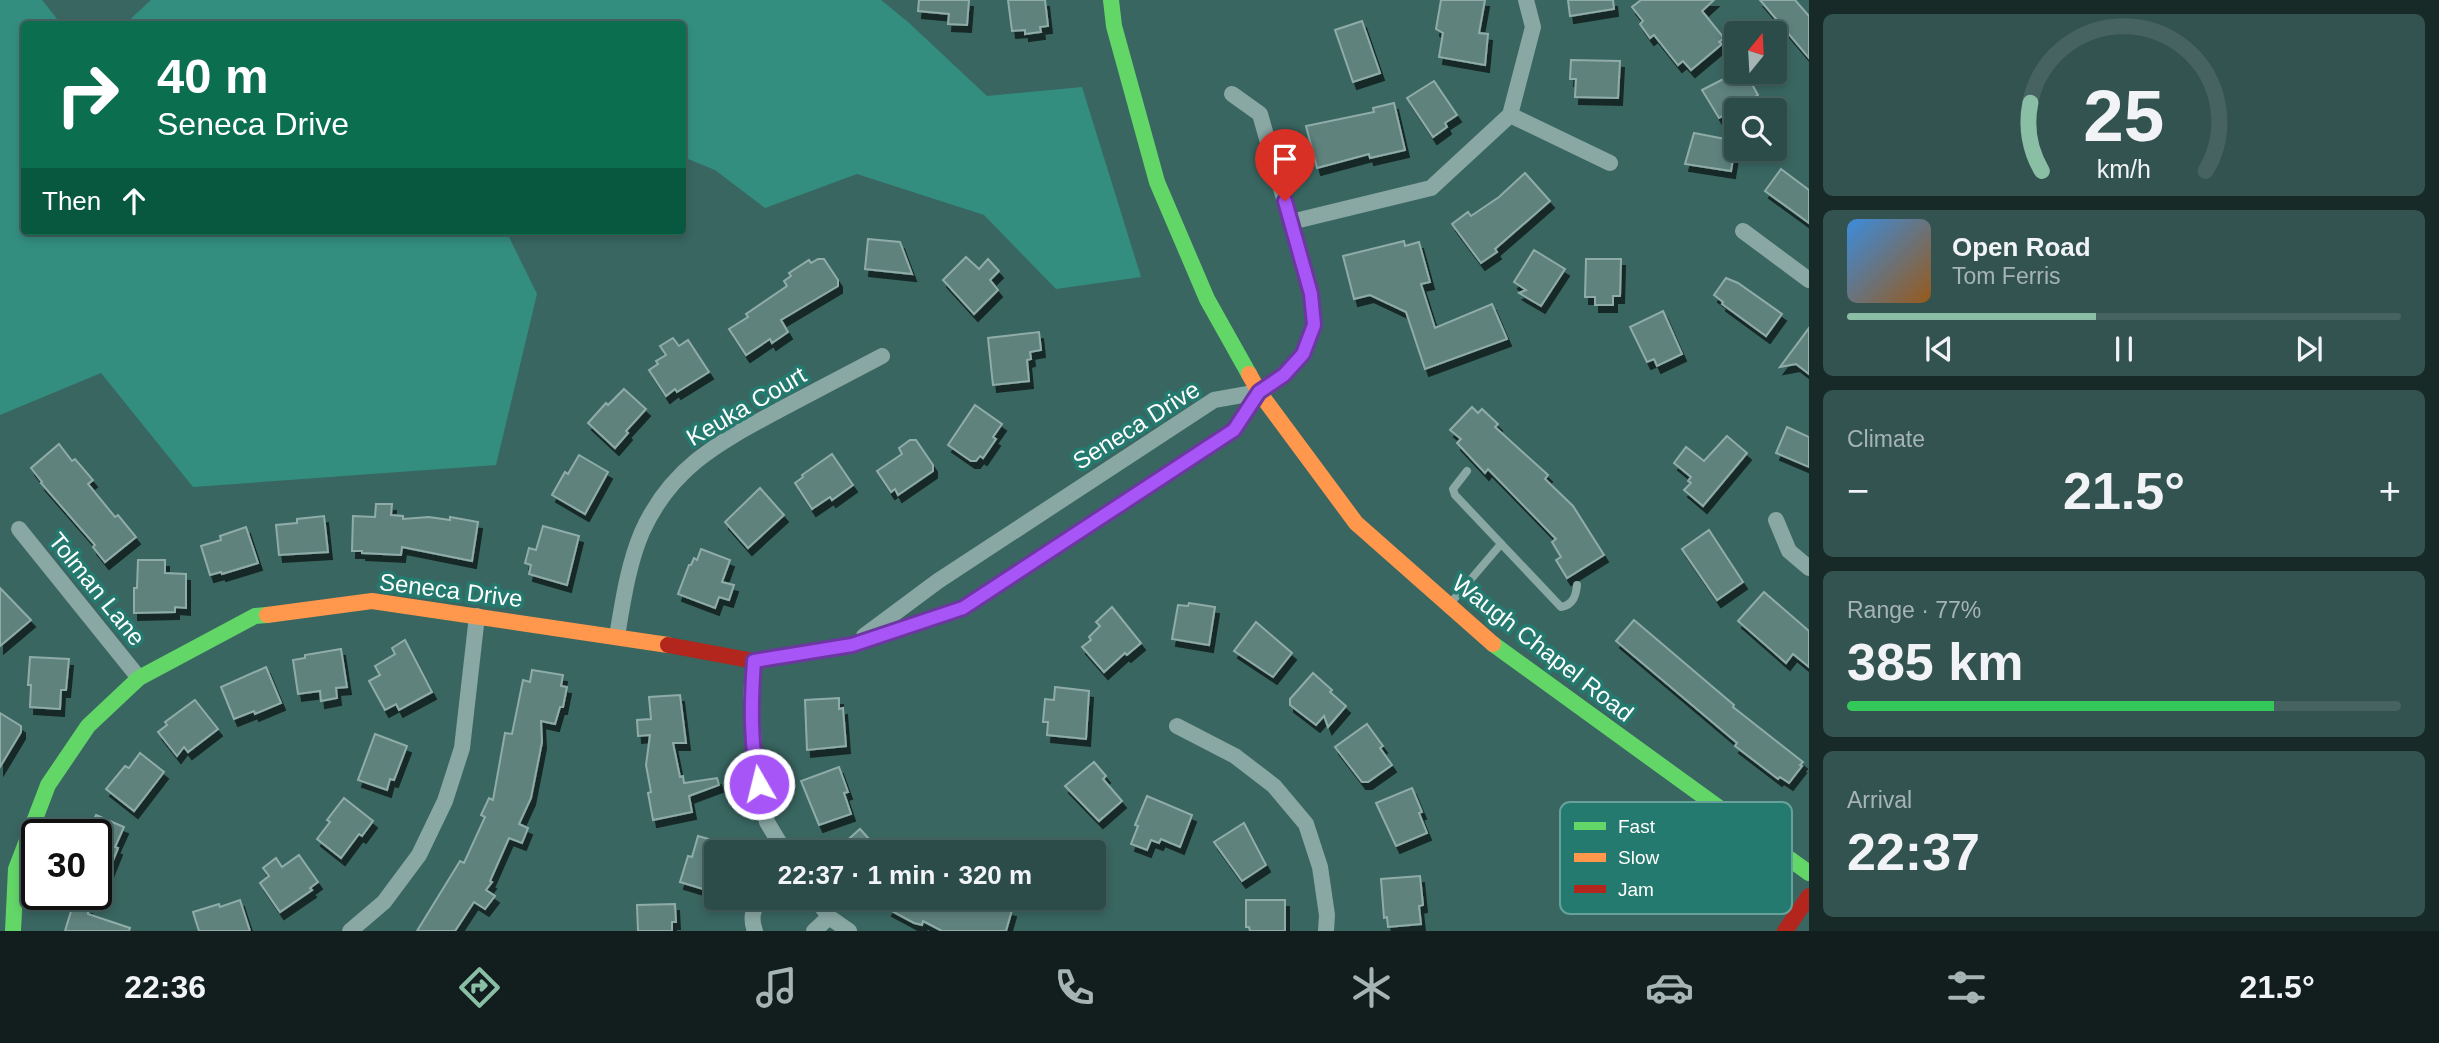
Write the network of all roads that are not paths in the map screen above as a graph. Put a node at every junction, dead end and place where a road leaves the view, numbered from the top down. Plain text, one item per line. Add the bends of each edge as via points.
1 (1111, 0) edge
2 (1526, 0) edge
3 (1232, 94) dead end
4 (1510, 115) junction
5 (1610, 163) dead end
6 (1291, 222) junction
7 (1743, 230) dead end
8 (1809, 279) edge
9 (882, 356) dead end
10 (1259, 392) junction
11 (1467, 471) dead end
12 (1776, 520) dead end
13 (19, 529) dead end
14 (1501, 544) junction
15 (1809, 568) edge
16 (1577, 585) dead end
17 (1448, 606) junction
18 (477, 616) junction
19 (617, 636) junction
20 (852, 645) junction
21 (754, 661) junction
22 (139, 678) junction
23 (1177, 726) dead end
24 (1711, 802) edge
25 (778, 840) edge
26 (1792, 861) edge
27 (1809, 873) edge
28 (1809, 896) edge
29 (753, 910) edge
30 (824, 910) edge
31 (829, 917) junction
32 (13, 931) edge
33 (350, 931) edge
34 (755, 931) edge
35 (814, 931) edge
36 (849, 931) edge
37 (1326, 931) edge
38 (1785, 931) edge

1 - 10 street, Waugh Chapel Road via 1157,182 1207,299
2 - 4 street via 1534,27
3 - 6 street via 1259,114
4 - 5 street
4 - 6 street via 1431,188
6 - 10 street via 1311,294 1314,325 1303,354
7 - 8 street
9 - 19 street, Keuka Court via 716,444 688,466 659,500 642,532 631,562
10 - 17 street, Waugh Chapel Road via 1356,523
10 - 20 street, Seneca Drive via 1213,400 938,581
10 - 20 street, Seneca Drive via 1234,430 963,608
11 - 14 lane via 1453,489 1455,495
12 - 15 street via 1789,551
13 - 22 street, Tolman Lane
14 - 16 lane via 1561,607 1576,597
14 - 17 lane
17 - 24 street, Waugh Chapel Road via 1479,634
18 - 19 street, Seneca Drive
18 - 22 street, Seneca Drive via 372,601 255,617
18 - 33 street via 462,748 445,801 419,855 384,902
19 - 21 street, Seneca Drive
20 - 21 street, Seneca Drive
21 - 25 street via 755,765 767,822
22 - 32 street, Seneca Drive via 88,726 48,785 16,869
23 - 37 street via 1235,756 1274,786 1306,824 1320,867
26 - 27 street, Waugh Chapel Road
28 - 38 street
29 - 34 street
30 - 31 street
31 - 35 street
31 - 36 street

